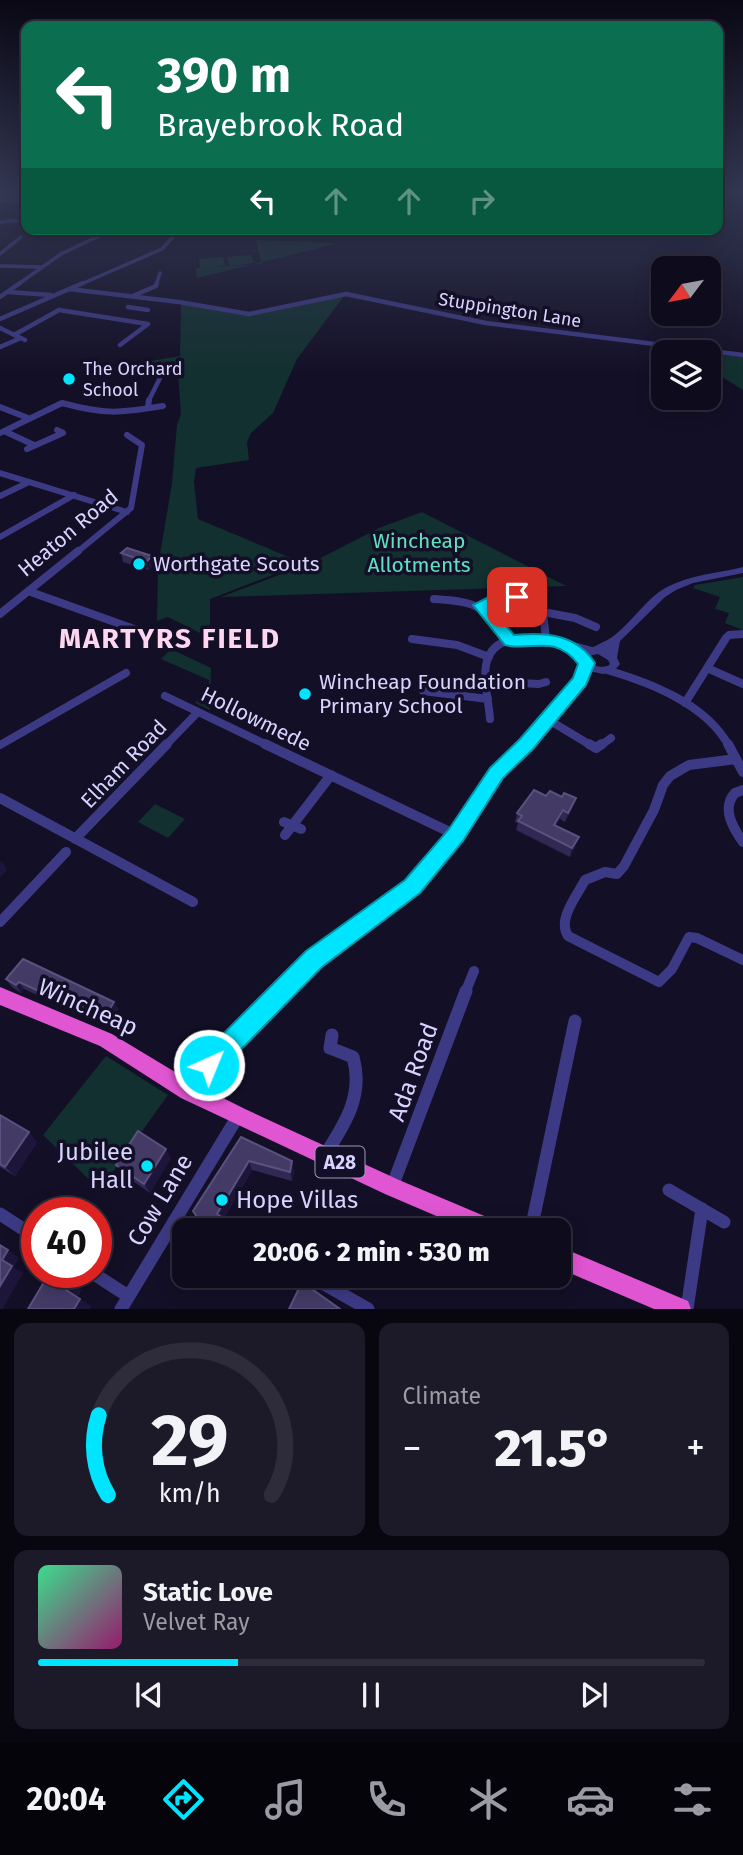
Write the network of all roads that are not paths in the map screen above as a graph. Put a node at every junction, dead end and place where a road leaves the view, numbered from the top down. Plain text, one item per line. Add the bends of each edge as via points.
1 (63, 253) edge
2 (152, 253) edge
3 (0, 266) edge
4 (43, 267) junction
5 (162, 274) dead end
6 (69, 289) junction
7 (8, 292) junction
8 (54, 295) junction
9 (0, 297) edge
10 (132, 297) junction
11 (128, 307) dead end
12 (140, 309) junction
13 (148, 310) dead end
14 (0, 319) edge
15 (124, 319) junction
16 (0, 328) edge
17 (14, 335) junction
18 (120, 345) dead end
19 (0, 347) edge
20 (743, 355) edge
21 (162, 374) dead end
22 (163, 406) dead end
23 (0, 407) edge
24 (148, 407) junction
25 (28, 418) junction
26 (57, 430) dead end
27 (2, 432) edge
28 (127, 435) dead end
29 (34, 445) junction
30 (27, 449) dead end
31 (0, 473) edge
32 (29, 482) junction
33 (74, 495) junction
34 (0, 496) edge
35 (127, 512) junction
36 (0, 537) edge
37 (743, 570) edge
38 (28, 591) junction
39 (517, 597) dead end
40 (434, 599) dead end
41 (481, 605) junction
42 (0, 614) edge
43 (596, 626) dead end
44 (137, 631) dead end
45 (743, 634) edge
46 (546, 638) junction
47 (412, 639) dead end
48 (510, 641) junction
49 (615, 641) junction
50 (590, 656) junction
51 (489, 657) junction
52 (614, 660) junction
53 (707, 668) junction
54 (603, 671) junction
55 (126, 673) dead end
56 (487, 681) junction
57 (580, 681) junction
58 (546, 682) dead end
59 (743, 684) edge
60 (645, 685) junction
61 (423, 691) dead end
62 (166, 696) dead end
63 (488, 699) junction
64 (685, 703) junction
65 (198, 712) junction
66 (490, 719) dead end
67 (547, 719) junction
68 (611, 738) dead end
69 (0, 746) edge
70 (736, 759) junction
71 (743, 772) edge
72 (331, 775) junction
73 (743, 790) edge
74 (0, 798) edge
75 (285, 835) dead end
76 (456, 835) junction
77 (75, 839) junction
78 (743, 842) edge
79 (66, 852) dead end
80 (193, 902) dead end
81 (0, 922) edge
82 (743, 960) edge
83 (474, 971) dead end
84 (0, 996) edge
85 (575, 1021) dead end
86 (332, 1035) dead end
87 (188, 1091) junction
88 (238, 1116) junction
89 (325, 1155) junction
90 (392, 1187) junction
91 (669, 1190) dead end
92 (702, 1209) junction
93 (0, 1214) edge
94 (183, 1218) edge
95 (466, 1218) edge
96 (534, 1218) edge
97 (724, 1222) dead end
98 (21, 1227) edge
99 (172, 1236) edge
100 (571, 1263) edge
101 (109, 1288) edge
102 (331, 1288) edge
103 (125, 1303) edge
104 (368, 1309) edge
105 (680, 1309) edge
106 (687, 1309) edge

1 - 4 street
2 - 6 street
3 - 4 street
4 - 7 street
5 - 10 street via 156,286
6 - 8 street
6 - 10 street, Stuppington Lane
7 - 8 street
7 - 9 street
8 - 14 street
10 - 20 street, Stuppington Lane via 255,314 346,294 486,323
11 - 12 street
12 - 13 street
12 - 15 street
15 - 17 street via 58,310
15 - 18 street via 148,325
16 - 17 street
17 - 19 street via 23,339
21 - 24 street via 153,383
22 - 24 street
23 - 25 street
24 - 25 street via 92,413 62,403
25 - 27 street
26 - 29 street via 63,433
27 - 29 street
28 - 35 street, Heaton Road via 142,445 133,505
29 - 30 street
31 - 32 street
32 - 33 street
32 - 34 street
33 - 35 street
33 - 36 street
35 - 38 street, Heaton Road
37 - 49 street via 672,588 645,608
38 - 42 street, Heaton Road
38 - 44 street
39 - 41 street via 498,597
40 - 41 street
41 - 48 street
43 - 46 street via 543,609
45 - 53 street via 729,635
46 - 48 street
46 - 50 street
47 - 51 street via 457,645
48 - 51 street
49 - 50 street
49 - 52 street
50 - 52 street via 606,652
50 - 54 street
50 - 57 street
51 - 56 street
52 - 54 street
52 - 60 street
53 - 59 street
53 - 64 street
54 - 57 street
54 - 60 street
55 - 69 street
56 - 58 street
56 - 63 street
57 - 67 street
60 - 64 street
61 - 63 street
62 - 65 street, Hollowmede
63 - 66 street
64 - 70 street via 720,730
65 - 72 street, Hollowmede
65 - 77 street, Elham Road
67 - 68 street via 596,748
67 - 76 street via 496,773
70 - 71 street
70 - 82 street via 690,765 670,776 624,866 617,874 605,872 586,880 564,920 564,930 659,982 669,976 679,949 690,937
72 - 75 street
72 - 76 street, Hollowmede
73 - 78 street via 730,796 728,807 731,825
74 - 77 street
76 - 87 street via 412,886 301,971
77 - 80 street
79 - 81 street
83 - 90 street, Ada Road
84 - 87 highway, Wincheap / A28 via 106,1040
85 - 96 street
86 - 89 street via 330,1048 353,1058 359,1070 348,1120
87 - 88 highway, Wincheap / A28
88 - 89 highway, Wincheap / A28
88 - 94 street, Cow Lane
89 - 90 highway, Wincheap / A28
90 - 95 highway, Wincheap / A28
91 - 92 street
92 - 97 street
92 - 106 street
93 - 98 street
99 - 103 street, Cow Lane
100 - 105 highway
101 - 103 street
102 - 104 street

